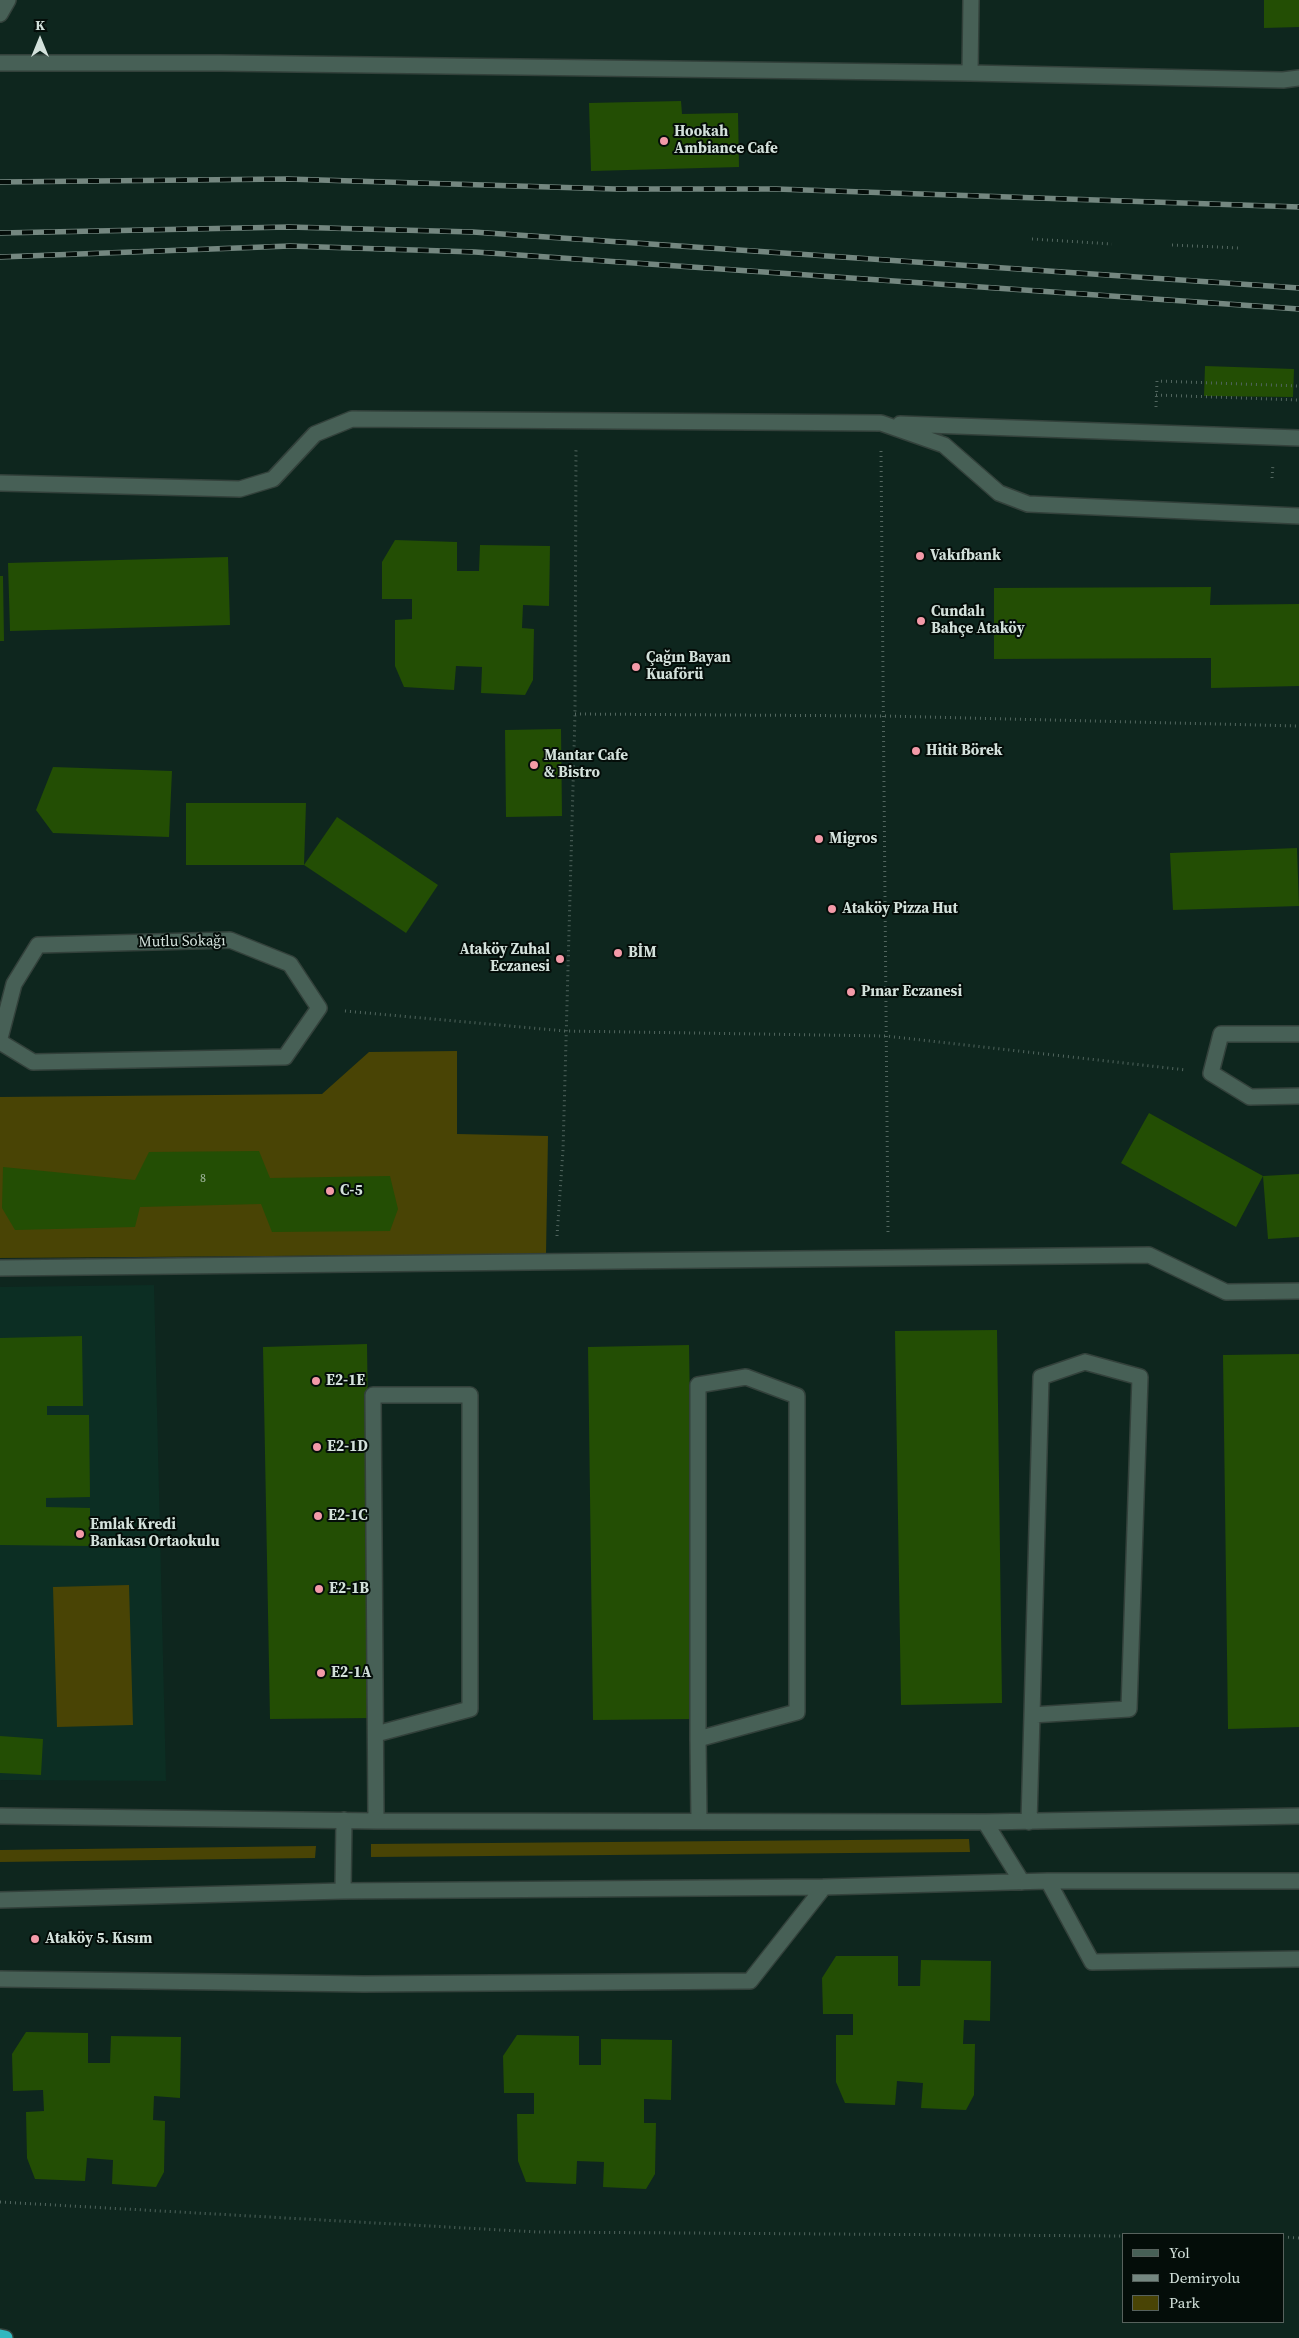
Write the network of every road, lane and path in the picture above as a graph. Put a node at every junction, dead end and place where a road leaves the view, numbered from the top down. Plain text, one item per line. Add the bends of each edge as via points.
1 (8, 0) edge
2 (971, 0) edge
3 (0, 14) edge
4 (0, 63) edge
5 (970, 73) junction
6 (1299, 78) edge
7 (1032, 238) dead end
8 (1112, 244) dead end
9 (1172, 245) dead end
10 (1239, 248) dead end
11 (1205, 382) dead end
12 (1299, 386) edge
13 (1156, 395) dead end
14 (1299, 400) edge
15 (576, 422) junction
16 (881, 423) junction
17 (1299, 438) edge
18 (1273, 455) dead end
19 (1272, 478) dead end
20 (0, 483) edge
21 (1299, 516) edge
22 (575, 714) junction
23 (885, 716) junction
24 (1299, 726) edge
25 (319, 1008) junction
26 (564, 1031) junction
27 (1299, 1034) edge
28 (886, 1036) junction
29 (0, 1038) edge
30 (0, 1042) edge
31 (1211, 1073) junction
32 (1299, 1096) edge
33 (888, 1258) junction
34 (555, 1262) junction
35 (0, 1268) edge
36 (1299, 1291) edge
37 (1032, 1715) junction
38 (376, 1734) junction
39 (698, 1739) junction
40 (0, 1816) edge
41 (1299, 1816) edge
42 (344, 1820) junction
43 (699, 1820) junction
44 (376, 1821) junction
45 (985, 1822) junction
46 (1029, 1822) junction
47 (1048, 1881) junction
48 (1299, 1881) edge
49 (1022, 1882) junction
50 (824, 1887) junction
51 (343, 1891) junction
52 (0, 1900) edge
53 (1299, 1959) edge
54 (0, 1979) edge
55 (0, 2202) edge
56 (1122, 2236) edge
57 (1284, 2238) edge
58 (1299, 2238) edge
59 (0, 2336) edge
60 (5, 2338) edge

1 - 3 street
2 - 5 street
4 - 5 street
5 - 6 street
7 - 8 path
9 - 10 path
11 - 12 path
13 - 14 path
15 - 16 street
15 - 20 street via 352,419 315,434 273,479 240,489
15 - 22 path
16 - 17 street
16 - 21 street via 944,445 999,492 1028,504
16 - 23 path
18 - 19 path
22 - 23 path
22 - 26 path
23 - 24 path
23 - 28 path
25 - 26 path
25 - 29 street, Mutlu Sokağı via 290,964 230,940 38,945 14,984
25 - 30 street via 285,1058 34,1062
26 - 28 path
26 - 34 path via 563,1150
27 - 31 street via 1220,1034
28 - 31 path
28 - 33 path
31 - 32 street via 1250,1098
33 - 34 street
33 - 36 street via 1149,1255 1226,1292
34 - 35 street
37 - 37 street via 1129,1708 1140,1377 1086,1362 1041,1377
37 - 46 street
38 - 38 street via 470,1709 470,1395 373,1394
38 - 44 street
39 - 39 street via 797,1712 797,1396 746,1377 698,1385
39 - 43 street
40 - 42 street
41 - 46 street
42 - 44 street
42 - 51 street
43 - 44 street
43 - 45 street
45 - 46 street
45 - 49 street
47 - 48 street
47 - 49 street
47 - 53 street via 1092,1962
49 - 50 street
50 - 51 street
50 - 54 street via 750,1981 364,1984
51 - 52 street
55 - 56 path via 537,2232
57 - 58 path
59 - 60 highway

